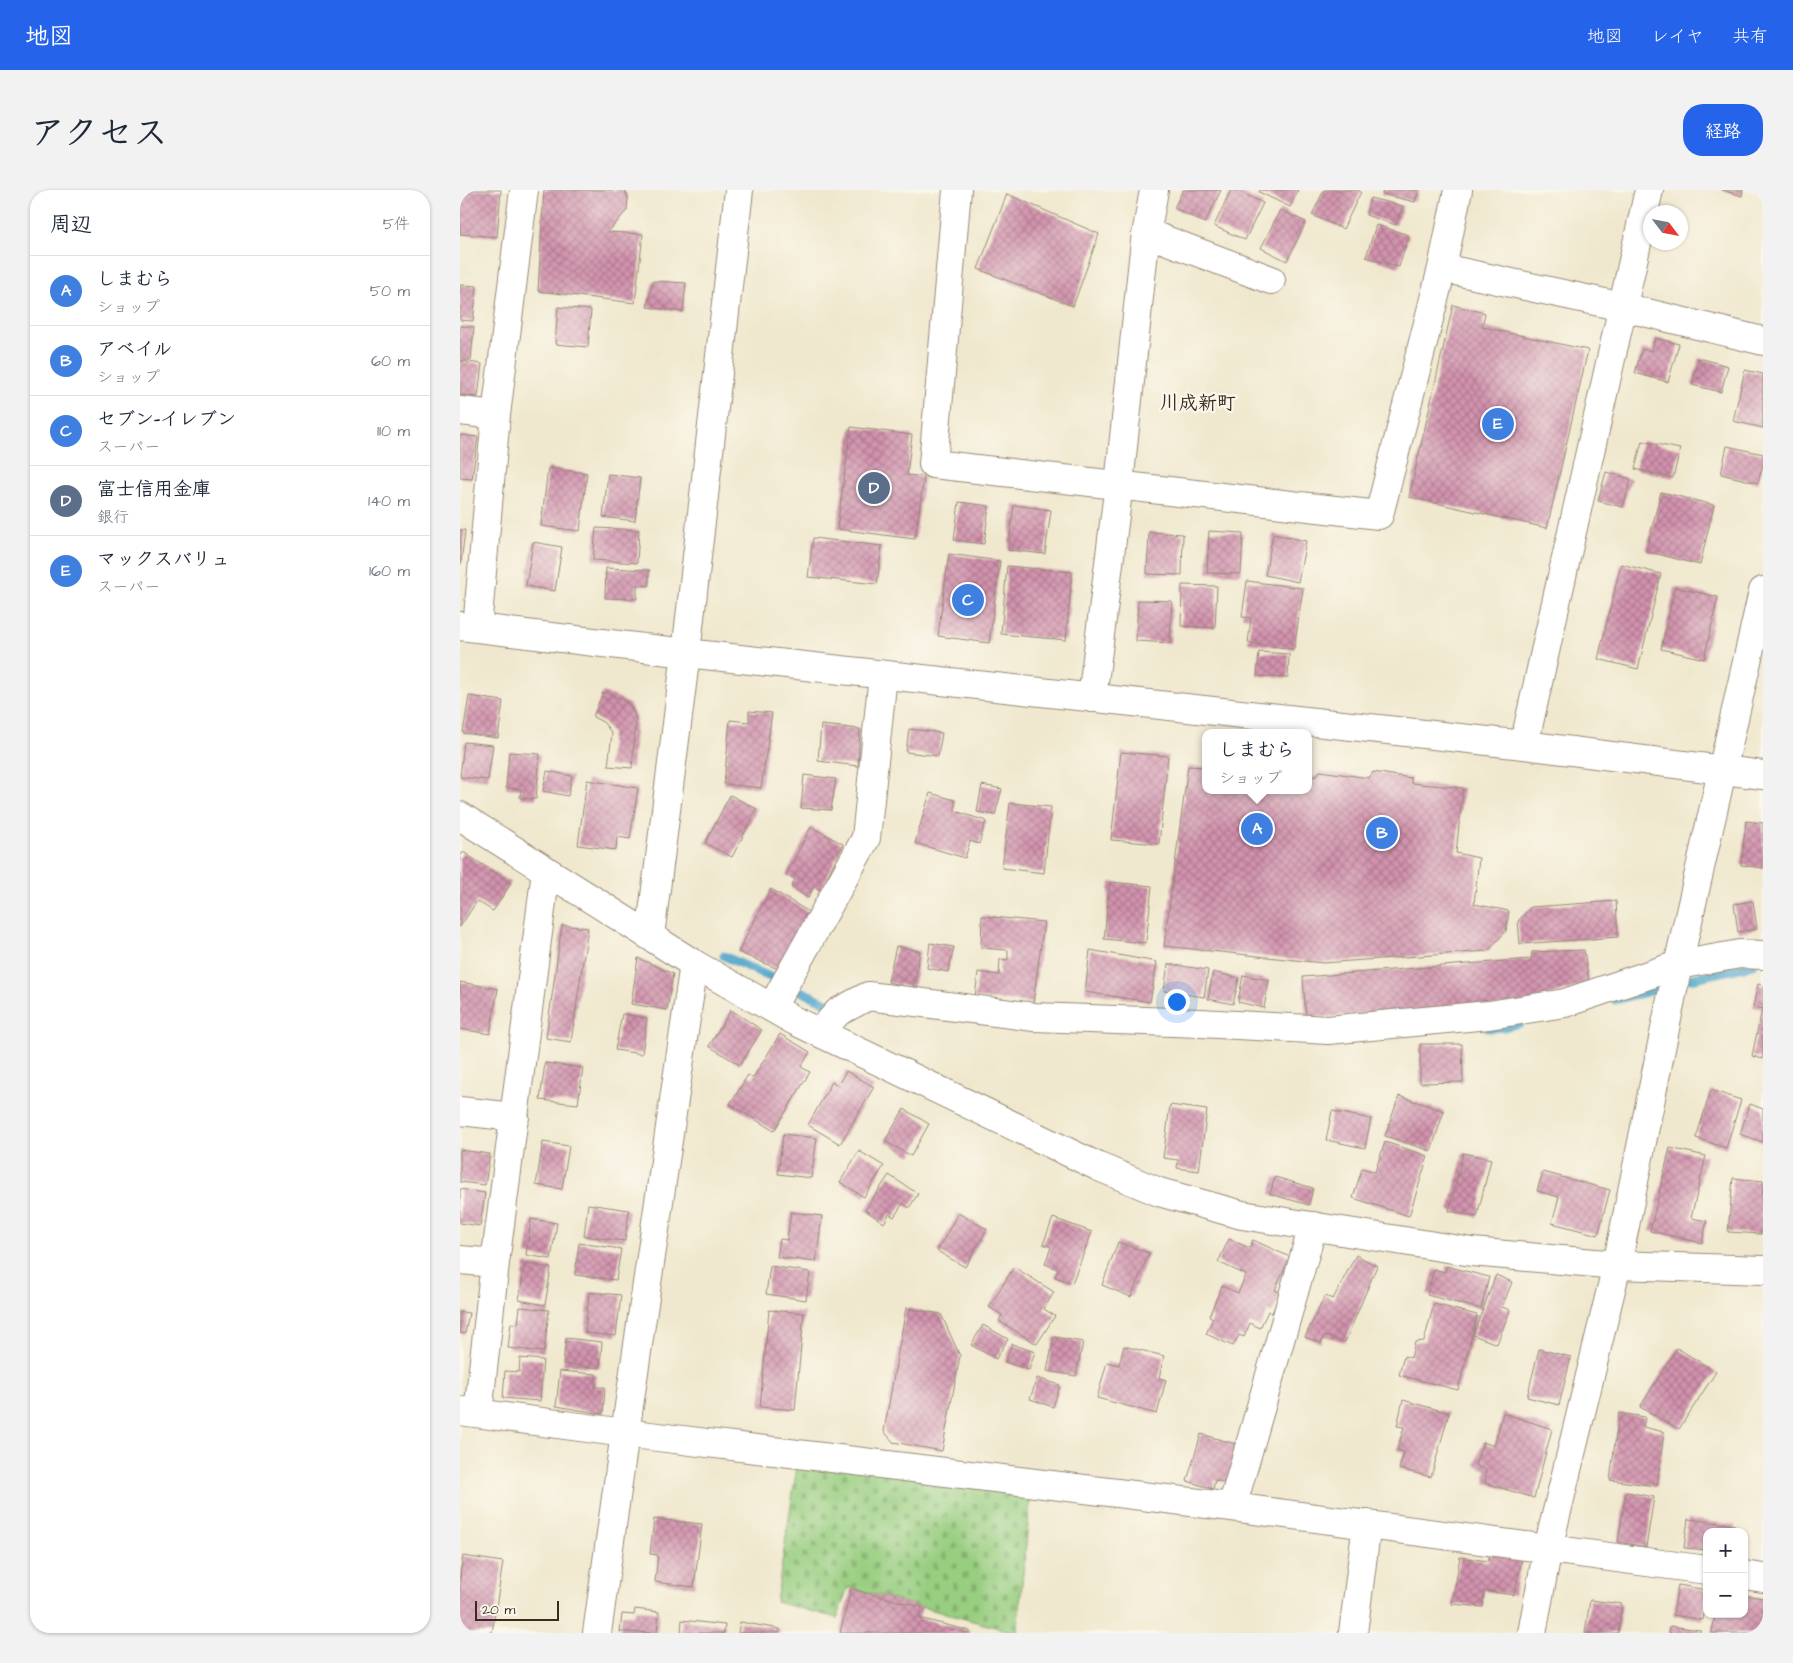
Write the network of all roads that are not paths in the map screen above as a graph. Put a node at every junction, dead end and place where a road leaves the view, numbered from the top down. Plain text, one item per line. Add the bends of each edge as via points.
1 (524, 190) edge
2 (738, 190) edge
3 (957, 190) edge
4 (1154, 190) edge
5 (1458, 190) edge
6 (1649, 190) edge
7 (1147, 233) junction
8 (1442, 268) junction
9 (1271, 280) dead end
10 (1622, 307) junction
11 (1763, 341) edge
12 (460, 411) edge
13 (496, 415) junction
14 (1119, 484) junction
15 (1763, 591) edge
16 (469, 627) edge
17 (686, 653) junction
18 (883, 675) junction
19 (1092, 698) junction
20 (1524, 745) junction
21 (1722, 770) junction
22 (1763, 775) edge
23 (460, 816) edge
24 (546, 871) junction
25 (650, 936) junction
26 (1763, 955) edge
27 (694, 964) junction
28 (1678, 965) junction
29 (779, 994) junction
30 (820, 1032) junction
31 (460, 1111) edge
32 (515, 1117) junction
33 (1314, 1226) junction
34 (460, 1260) edge
35 (495, 1264) junction
36 (1617, 1265) junction
37 (1763, 1270) edge
38 (469, 1412) edge
39 (625, 1433) junction
40 (1232, 1507) junction
41 (1367, 1524) junction
42 (1548, 1548) junction
43 (1703, 1569) edge
44 (1748, 1576) edge
45 (1763, 1578) edge
46 (597, 1633) edge
47 (1353, 1633) edge
48 (1532, 1633) edge

1 - 13 street
2 - 17 street
3 - 14 street via 933,464
4 - 7 street
5 - 8 street
6 - 10 street
7 - 9 street
7 - 14 street
8 - 10 street
8 - 14 street via 1379,515
10 - 11 street
10 - 20 street
12 - 13 street
13 - 16 street
14 - 19 street
15 - 21 street
16 - 17 street
17 - 18 street
17 - 25 street
18 - 19 street
18 - 29 street via 866,838
19 - 20 street
20 - 21 street
21 - 22 street
21 - 28 street
23 - 24 street
24 - 25 street
24 - 32 street
25 - 27 street
26 - 28 street via 1740,954
27 - 29 street
27 - 39 street
28 - 30 street via 1565,1003 1490,1015 1328,1030 1034,1017 868,996 838,1012
28 - 36 street
29 - 30 street via 795,1020
30 - 33 street via 1099,1167 1159,1192 1242,1215
31 - 32 street
32 - 35 street
33 - 36 street via 1472,1252
33 - 40 street
34 - 35 street
35 - 38 street
36 - 37 street
36 - 42 street
38 - 39 street
39 - 40 street
39 - 46 street
40 - 41 street
41 - 42 street
41 - 47 street
42 - 43 street
42 - 48 street
44 - 45 street

